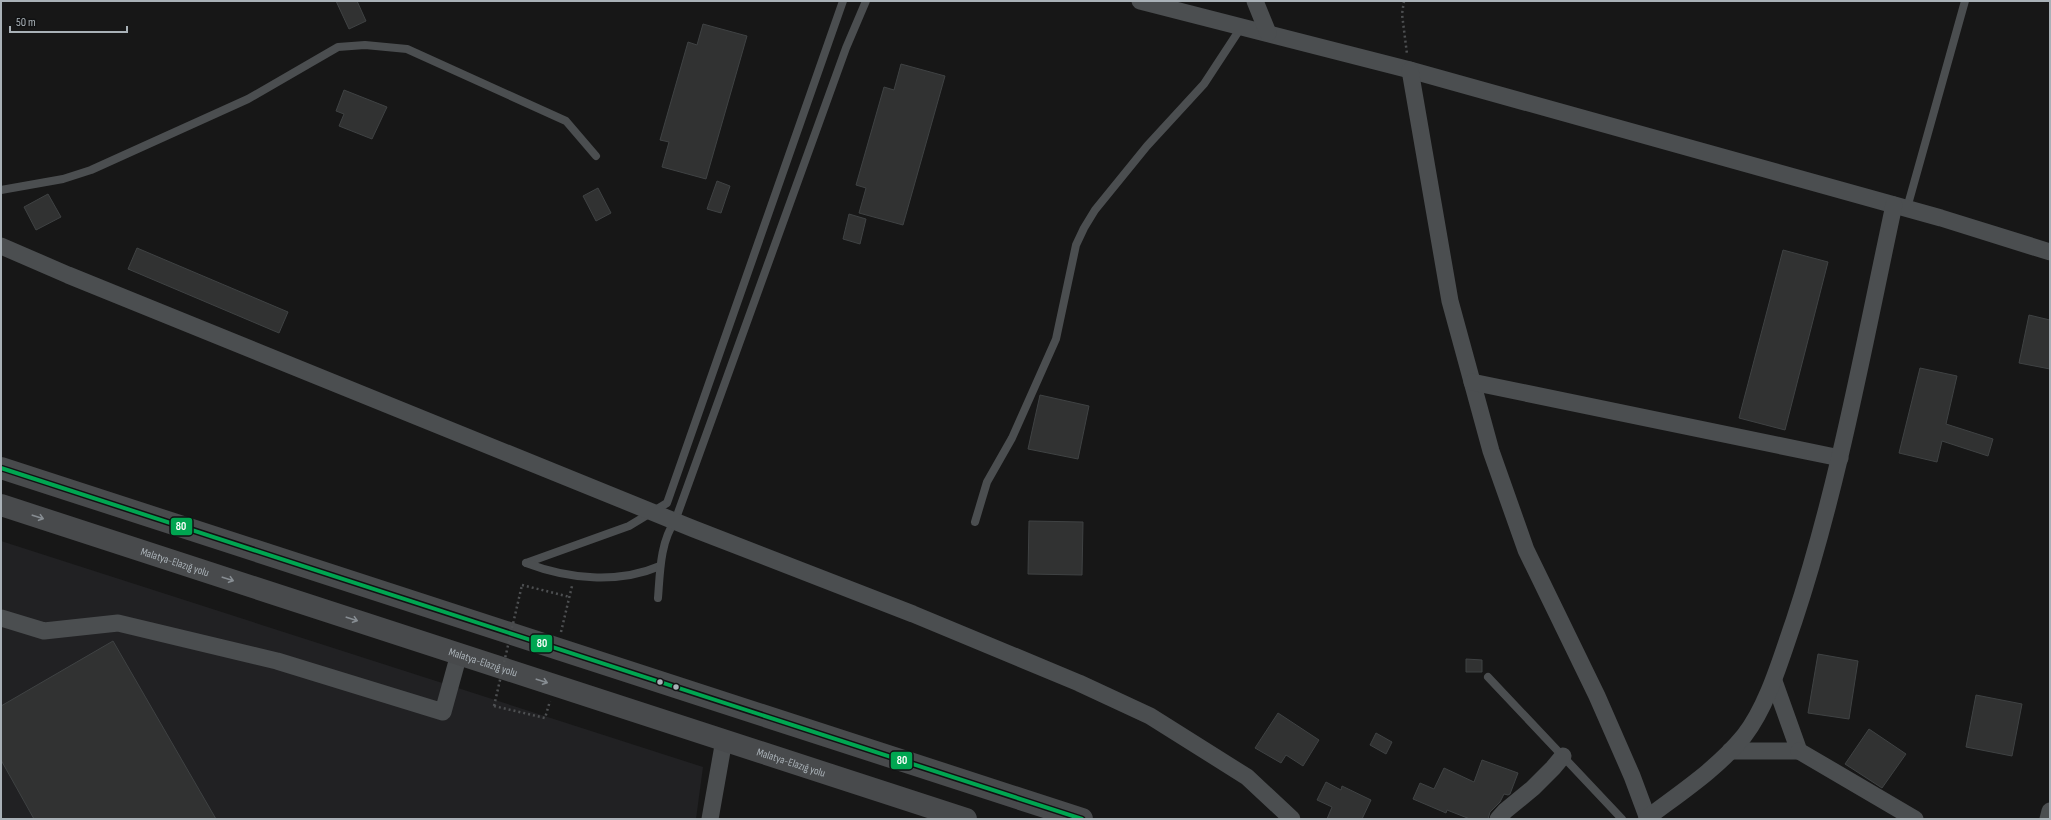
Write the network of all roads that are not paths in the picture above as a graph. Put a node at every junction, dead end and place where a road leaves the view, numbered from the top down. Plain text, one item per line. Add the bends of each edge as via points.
1 (843, 1) edge
2 (866, 1) edge
3 (1140, 1) edge
4 (1255, 1) edge
5 (1965, 1) edge
6 (1242, 26) junction
7 (1268, 33) junction
8 (1410, 70) junction
9 (596, 156) dead end
10 (1, 190) edge
11 (1901, 207) junction
12 (1, 246) edge
13 (2050, 252) edge
14 (1472, 382) junction
15 (1840, 458) junction
16 (1, 468) edge
17 (1, 505) edge
18 (653, 512) junction
19 (675, 520) junction
20 (975, 522) dead end
21 (660, 566) junction
22 (658, 598) dead end
23 (1, 618) edge
24 (459, 654) junction
25 (1488, 677) dead end
26 (1774, 681) junction
27 (724, 740) junction
28 (1730, 750) junction
29 (1799, 751) junction
30 (1563, 756) junction
31 (1247, 777) junction
32 (2050, 811) edge
33 (938, 814) edge
34 (710, 819) edge
35 (966, 819) edge
36 (1082, 819) edge
37 (1274, 819) edge
38 (1292, 819) edge
39 (1498, 819) edge
40 (1622, 819) edge
41 (1647, 819) edge
42 (1915, 819) edge
43 (2048, 819) edge

1 - 18 lane via 667,503
2 - 19 lane via 846,48
3 - 6 street
4 - 7 street
5 - 11 lane
6 - 7 street
6 - 20 lane via 1204,84 1147,146 1084,228 1076,245 1056,338 1012,438 987,482
7 - 8 street
8 - 11 street
8 - 14 street via 1450,301
9 - 10 lane via 566,122 407,49 365,45 338,47 248,99 91,170 63,179
11 - 13 street
11 - 15 street
12 - 18 street
14 - 15 street
14 - 41 street via 1491,451 1526,550 1597,696 1632,776
15 - 26 street via 1808,579
16 - 36 highway
17 -> 24 highway, Malatya-Elazığ yolu
18 - 19 street
18 - 21 lane via 629,526 526,563 574,576 626,577 642,574
19 - 21 lane via 670,528
19 - 31 street via 1079,683 1150,716
21 - 22 lane
23 - 24 street via 44,631 118,622 277,662 443,712
24 -> 27 highway, Malatya-Elazığ yolu
25 - 30 lane
26 - 28 street via 1744,736
26 - 29 street
27 - 33 highway, Malatya-Elazığ yolu
27 - 34 street
28 - 29 street
28 - 41 street
29 - 42 street
30 - 39 street
30 - 40 lane
31 - 37 street
31 - 38 street
32 - 43 street
33 - 35 highway, Malatya-Elazığ yolu

